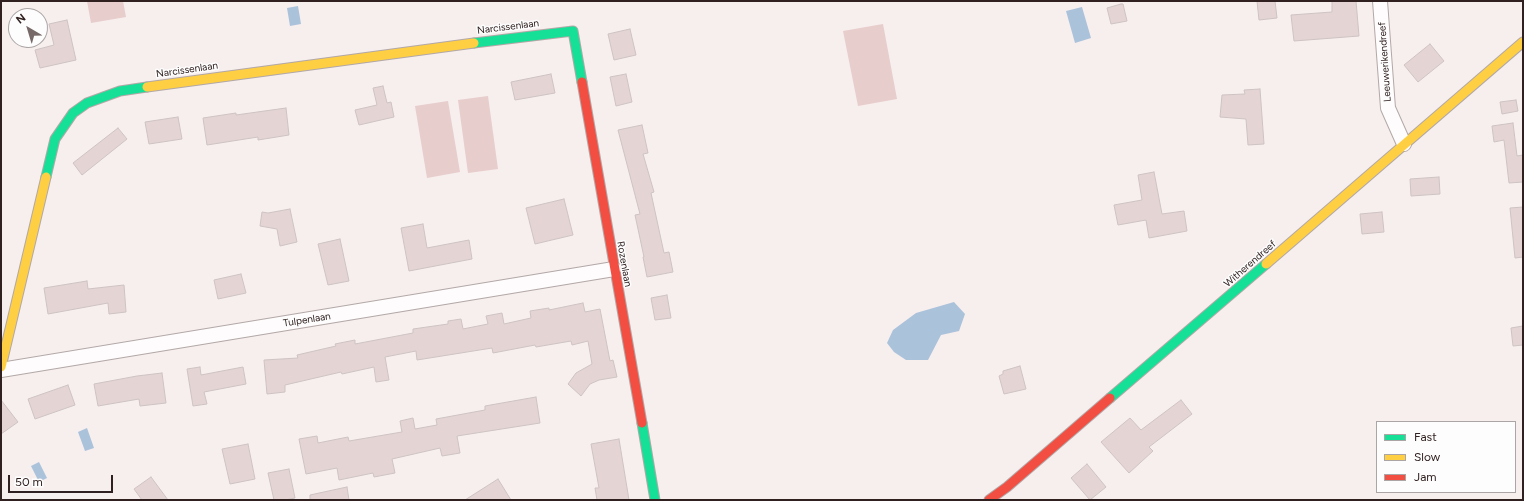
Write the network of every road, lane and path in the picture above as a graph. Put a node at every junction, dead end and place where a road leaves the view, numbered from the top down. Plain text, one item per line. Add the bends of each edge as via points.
1 (1380, 1) edge
2 (573, 31) joint
3 (1523, 42) edge
4 (1404, 144) junction
5 (614, 269) junction
6 (1, 369) edge
7 (655, 500) edge
8 (989, 500) edge

1 - 4 street, Leeuwerikendreef via 1388,108
2 - 5 street, Rozenlaan
2 - 6 street, Narcissenlaan via 120,91 87,104 73,113 55,139
3 - 4 street, Witherendreef
4 - 8 street, Witherendreef
5 - 6 street, Tulpenlaan
5 - 7 street, Rozenlaan

